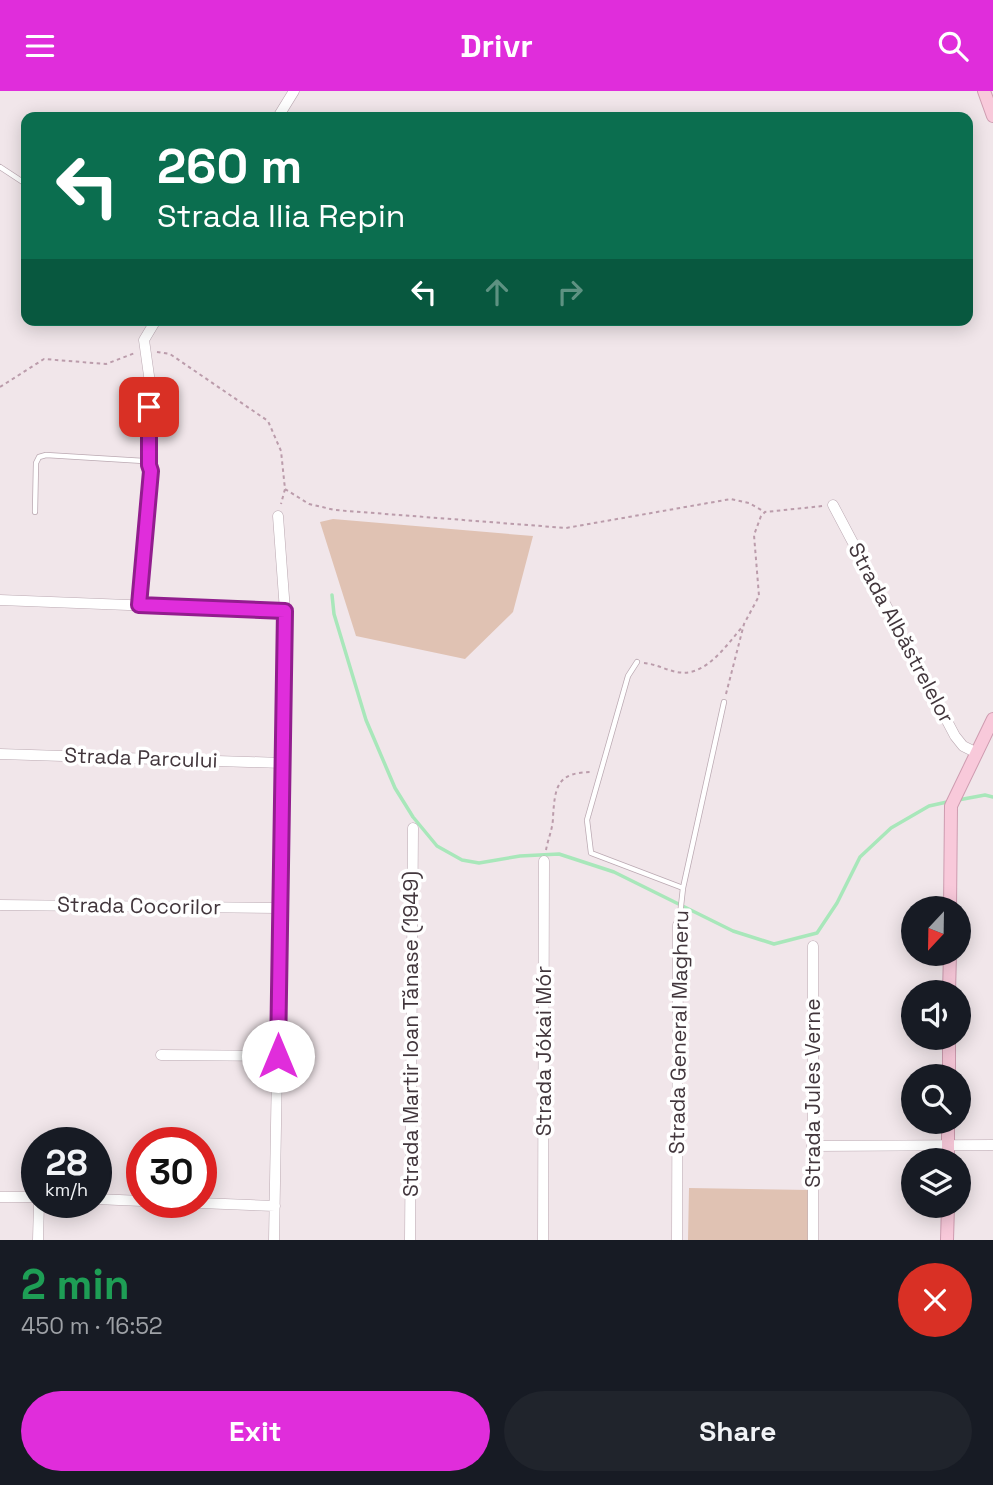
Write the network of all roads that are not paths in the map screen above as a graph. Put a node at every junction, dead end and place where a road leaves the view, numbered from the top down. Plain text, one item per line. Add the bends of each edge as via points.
1 (294, 91) edge
2 (984, 91) edge
3 (281, 112) edge
4 (993, 116) edge
5 (0, 167) edge
6 (21, 181) edge
7 (152, 326) edge
8 (149, 465) junction
9 (833, 505) road end
10 (35, 512) dead end
11 (278, 516) road end
12 (0, 600) edge
13 (139, 605) junction
14 (285, 611) junction
15 (638, 662) road end
16 (724, 702) road end
17 (993, 719) edge
18 (977, 753) junction
19 (0, 754) edge
20 (282, 763) junction
21 (413, 828) dead end
22 (544, 861) road end
23 (683, 888) junction
24 (950, 896) edge
25 (0, 905) edge
26 (279, 908) junction
27 (678, 925) joint
28 (813, 946) dead end
29 (161, 1055) dead end
30 (278, 1056) junction
31 (948, 1134) edge
32 (948, 1145) junction
33 (993, 1145) edge
34 (813, 1146) junction
35 (0, 1197) edge
36 (21, 1198) edge
37 (217, 1204) edge
38 (275, 1206) junction
39 (39, 1218) edge
40 (947, 1218) edge
41 (38, 1240) edge
42 (274, 1240) edge
43 (410, 1240) edge
44 (543, 1240) edge
45 (677, 1240) edge
46 (813, 1240) edge
47 (947, 1240) edge

1 - 3 street
2 - 4 street
5 - 6 lane
7 - 8 street via 144,340 150,383
8 - 10 lane via 144,461 39,457
8 - 13 street
9 - 18 street, Strada Albăstrelelor via 956,736
11 - 14 street
12 - 13 street
13 - 14 street
14 - 20 street
15 - 23 lane via 628,676 587,820 591,853
16 - 23 lane, Strada General Magheru
17 - 18 street
18 - 24 street via 951,806
19 - 20 street, Strada Parcului
20 - 26 street
21 - 43 street, Strada Martir Ioan Tănase (1949)
22 - 44 street, Strada Jókai Mór
23 - 27 lane, Strada General Magheru
25 - 26 street, Strada Cocorilor
26 - 30 street
27 - 45 street, Strada General Magheru
28 - 34 street, Strada Jules Verne
29 - 30 street
30 - 38 street
31 - 32 street
32 - 33 street
32 - 34 street
34 - 46 street, Strada Jules Verne
35 - 36 street
37 - 38 street
38 - 42 street
39 - 41 street
40 - 47 street

